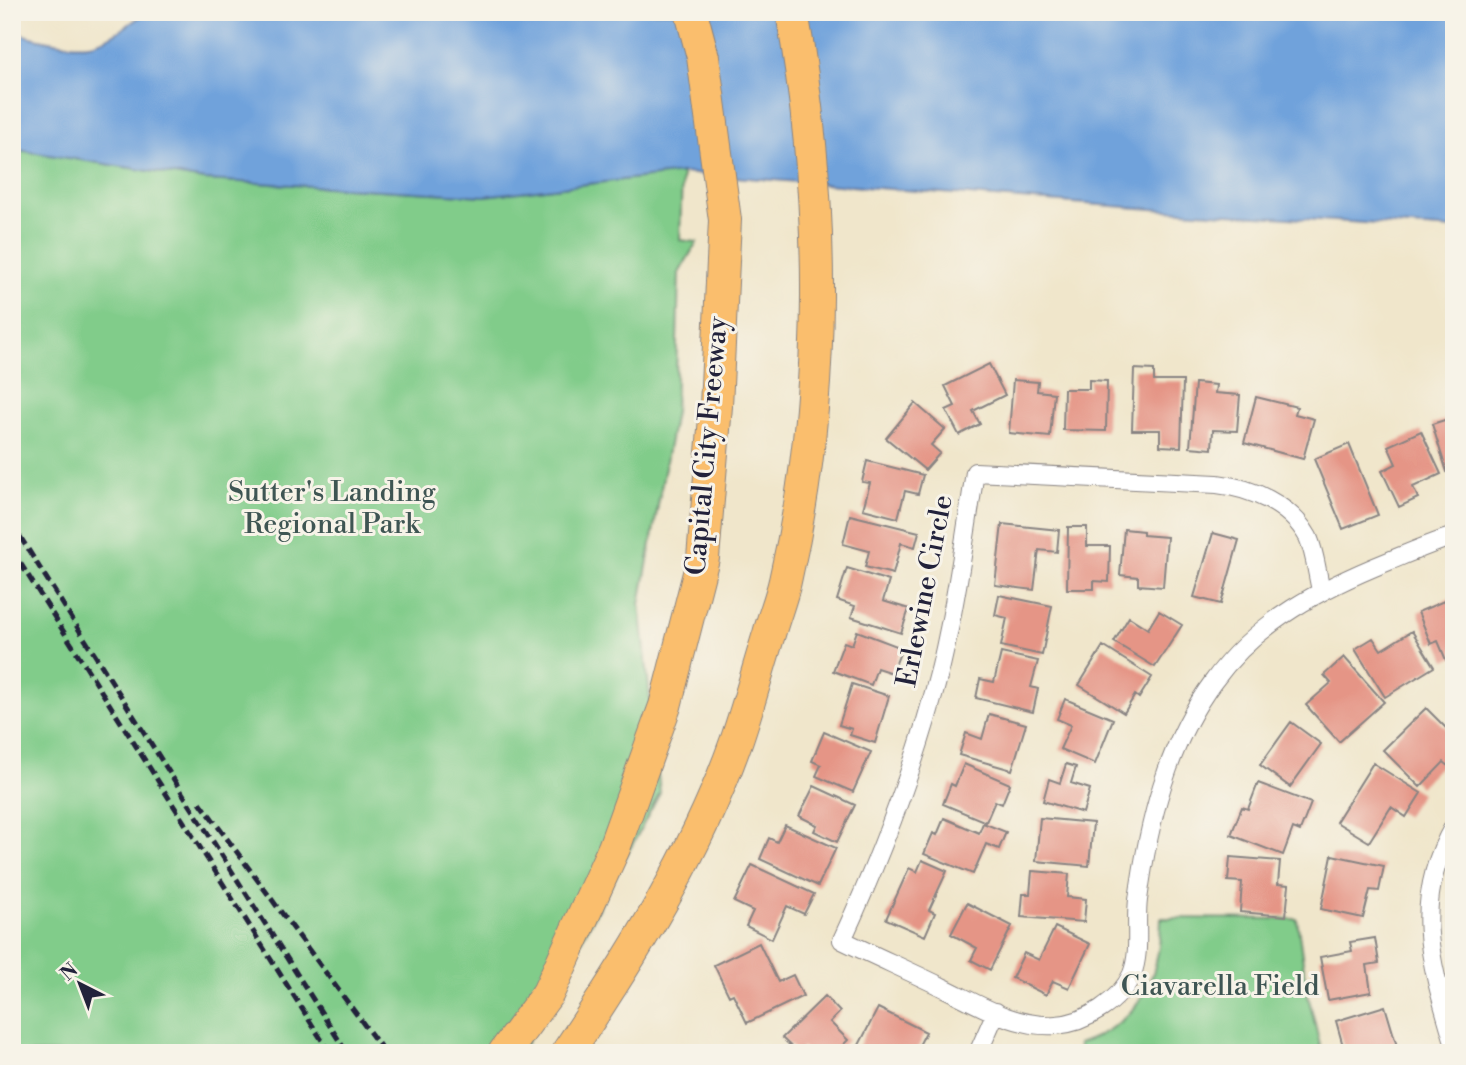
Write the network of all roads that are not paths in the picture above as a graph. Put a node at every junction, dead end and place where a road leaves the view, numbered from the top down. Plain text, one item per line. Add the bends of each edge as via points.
1 (691, 12) edge
2 (792, 12) edge
3 (1454, 536) edge
4 (1321, 590) junction
5 (1454, 826) edge
6 (996, 1012) junction
7 (1454, 1042) edge
8 (504, 1053) edge
9 (567, 1053) edge
10 (978, 1053) edge

1 - 8 highway, Capital City Freeway via 703,57 725,220 703,558 665,706 614,848 548,993
2 - 9 highway via 814,201 816,309 811,415 785,582 737,740 694,838 667,893
3 - 4 street
4 - 6 street, Erlewine Circle via 1249,640 1213,681 1183,735 1163,783 1142,866 1132,973 1118,995 1097,1012 1059,1025 1035,1025
4 - 6 street, Erlewine Circle via 1308,538 1276,504 1247,490 1217,484 975,472 958,587 919,746 893,823 842,940
5 - 7 street via 1430,884 1427,920 1433,972
6 - 10 street

